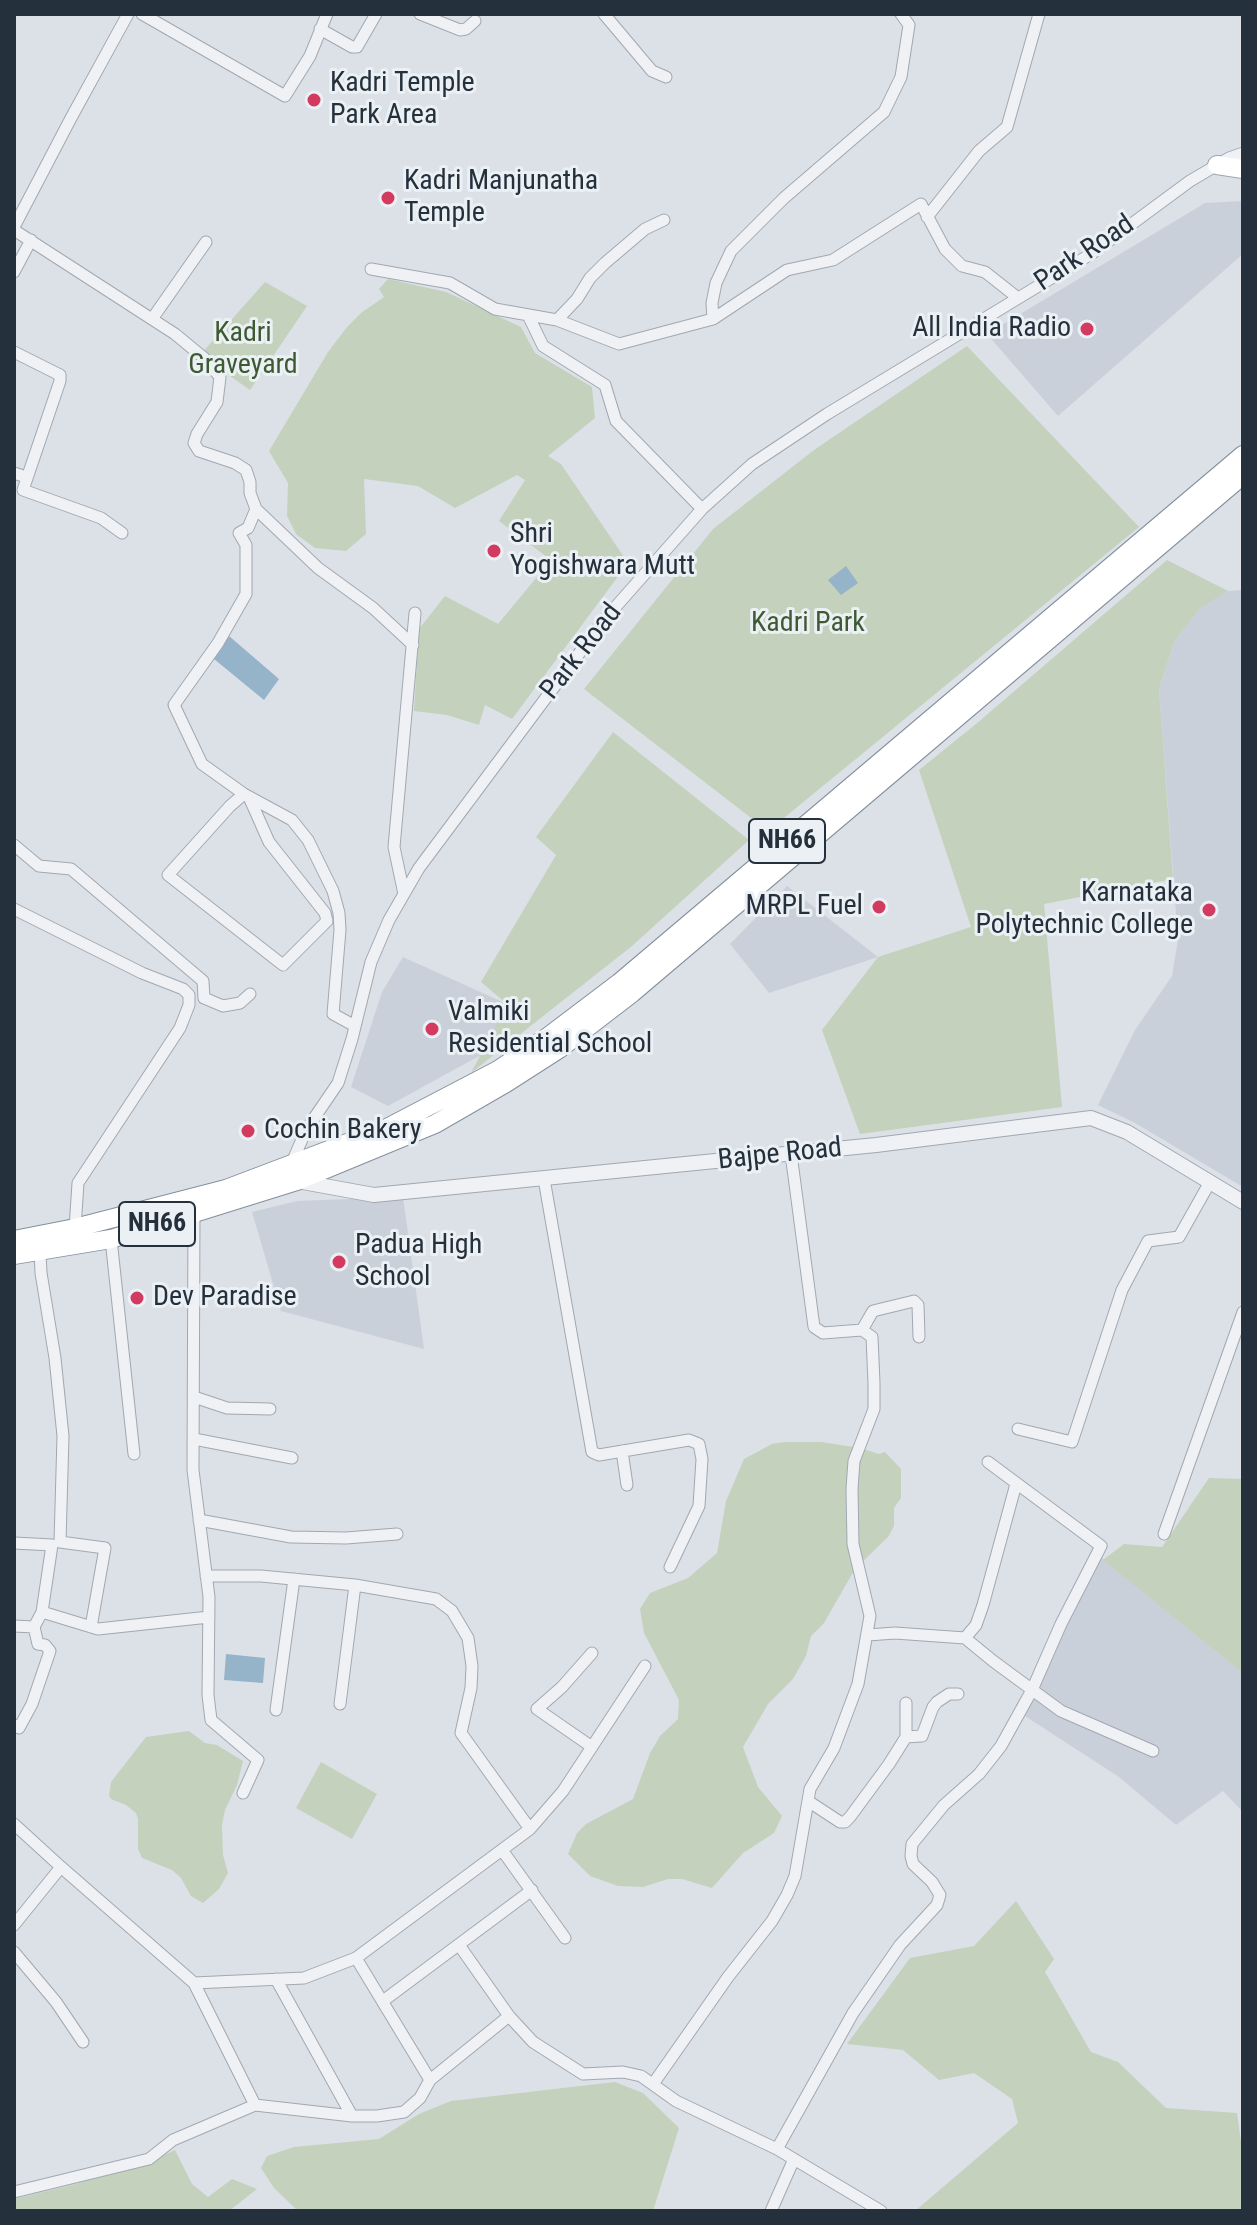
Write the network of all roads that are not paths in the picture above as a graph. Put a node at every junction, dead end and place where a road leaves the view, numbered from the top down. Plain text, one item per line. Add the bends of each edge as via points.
1 (128, 14) edge
2 (142, 14) edge
3 (327, 14) edge
4 (376, 14) edge
5 (420, 14) edge
6 (604, 14) edge
7 (901, 14) edge
8 (1039, 14) edge
9 (475, 21) dead end
10 (320, 29) junction
11 (666, 77) dead end
12 (1243, 153) edge
13 (1217, 165) junction
14 (1243, 169) edge
15 (927, 217) junction
16 (664, 220) dead end
17 (14, 228) edge
18 (31, 240) junction
19 (206, 242) dead end
20 (371, 269) dead end
21 (14, 272) edge
22 (1018, 298) junction
23 (528, 315) junction
24 (152, 319) junction
25 (713, 319) junction
26 (557, 320) junction
27 (14, 352) edge
28 (1243, 455) edge
29 (20, 475) edge
30 (1243, 475) edge
31 (1243, 490) edge
32 (1210, 503) junction
33 (256, 509) junction
34 (702, 509) junction
35 (122, 533) dead end
36 (415, 613) dead end
37 (413, 645) junction
38 (246, 796) junction
39 (14, 845) edge
40 (404, 894) junction
41 (14, 909) edge
42 (250, 994) dead end
43 (355, 1026) junction
44 (791, 1154) junction
45 (294, 1173) junction
46 (544, 1179) junction
47 (1210, 1182) junction
48 (1243, 1202) edge
49 (194, 1213) junction
50 (75, 1228) junction
51 (111, 1239) junction
52 (14, 1240) edge
53 (40, 1252) junction
54 (14, 1255) edge
55 (1243, 1312) edge
56 (862, 1330) junction
57 (919, 1337) dead end
58 (194, 1397) junction
59 (270, 1409) dead end
60 (1018, 1429) dead end
61 (194, 1439) junction
62 (622, 1451) junction
63 (134, 1454) dead end
64 (292, 1458) dead end
65 (988, 1462) dead end
66 (1016, 1484) junction
67 (627, 1485) dead end
68 (199, 1520) junction
69 (397, 1534) dead end
70 (1164, 1534) dead end
71 (14, 1543) edge
72 (670, 1567) dead end
73 (206, 1576) junction
74 (294, 1579) junction
75 (355, 1585) junction
76 (42, 1612) junction
77 (209, 1617) junction
78 (14, 1626) edge
79 (34, 1627) junction
80 (91, 1627) junction
81 (868, 1635) junction
82 (965, 1638) junction
83 (592, 1653) dead end
84 (645, 1666) dead end
85 (1032, 1690) junction
86 (958, 1694) dead end
87 (906, 1703) dead end
88 (340, 1704) dead end
89 (276, 1710) dead end
90 (14, 1725) edge
91 (906, 1737) junction
92 (592, 1747) junction
93 (1153, 1751) dead end
94 (243, 1793) dead end
95 (808, 1801) junction
96 (14, 1824) edge
97 (530, 1829) junction
98 (502, 1850) junction
99 (61, 1867) junction
100 (532, 1890) junction
101 (14, 1925) edge
102 (565, 1938) dead end
103 (459, 1945) junction
104 (14, 1952) edge
105 (356, 1958) junction
106 (276, 1979) junction
107 (194, 1983) junction
108 (383, 2001) junction
109 (509, 2016) junction
110 (83, 2042) dead end
111 (430, 2080) junction
112 (653, 2084) junction
113 (255, 2105) junction
114 (352, 2116) junction
115 (777, 2149) junction
116 (794, 2159) junction
117 (14, 2192) edge
118 (771, 2211) edge
119 (881, 2211) edge

1 - 17 street
2 - 10 street via 285,96
3 - 10 street
4 - 10 street via 357,47
5 - 9 street via 460,30
6 - 11 street via 652,71
7 - 25 street via 909,25 901,77 884,112 731,251 716,283
8 - 15 street via 1007,127 979,151
12 - 13 street, Park Road
13 - 14 main road
13 - 22 street, Park Road
15 - 22 street via 962,266 985,272
15 - 25 street via 921,204 833,260 787,270
16 - 26 street via 605,263
17 - 18 street
18 - 21 street
18 - 24 street
19 - 24 street
20 - 23 street via 450,283 495,309
22 - 34 street, Park Road via 752,464
23 - 26 street
23 - 34 street via 543,346 605,385 616,421
24 - 33 street via 190,345 220,377 217,402 194,443 199,451 246,470
25 - 26 street via 619,344
27 - 29 street via 60,375
28 - 45 main road, NH66 via 589,1006 498,1070
29 - 35 street via 23,490 101,518
30 - 32 main road, NH66
31 - 32 main road
32 - 45 main road, NH66 via 644,983 559,1049 435,1124
33 - 37 street via 318,568
33 - 38 street via 248,528 239,533 246,545 246,594 174,705 202,764
34 - 40 street, Park Road via 604,620
36 - 37 street
37 - 40 street via 394,847
38 - 38 street via 230,806 168,875 283,965 327,921 269,842
38 - 43 street via 292,820 333,891 340,930 333,1014
39 - 42 street via 39,866 71,869 203,981 204,998 223,1006 240,1003
40 - 43 street, Park Road via 371,962
41 - 50 street via 189,995 180,1028 78,1183
43 - 45 street, Park Road via 338,1083 306,1130
44 - 46 street, Bajpe Road
44 - 47 street, Bajpe Road via 1091,1118 1127,1132
44 - 56 street via 814,1327 823,1333
45 - 46 street, Bajpe Road via 374,1195
45 - 49 main road, NH66
45 - 50 main road, NH66
46 - 62 street via 592,1452
47 - 48 street, Bajpe Road
47 - 60 street via 1179,1237 1148,1241 1122,1290 1072,1442
49 - 51 main road, NH66
49 - 58 street
50 - 52 main road, NH66
51 - 53 main road, NH66
51 - 63 street
53 - 54 main road, NH66
53 - 80 street via 63,1436 60,1542 105,1548
55 - 70 street
56 - 57 street via 873,1311 914,1301
56 - 81 street via 872,1337 874,1409 854,1461 853,1544 870,1616
58 - 59 street via 227,1408
58 - 61 street
61 - 64 street
61 - 68 street
62 - 67 street
62 - 72 street via 689,1440 699,1444 699,1506
65 - 66 street
66 - 82 street via 983,1605
66 - 85 street via 1101,1546
68 - 69 street via 291,1537
68 - 73 street
71 - 76 street via 52,1545
73 - 74 street
73 - 77 street
74 - 75 street
74 - 89 street
75 - 88 street
75 - 97 street via 436,1599 452,1611 468,1638 472,1666 461,1733
76 - 79 street
76 - 80 street
77 - 80 street
77 - 94 street via 211,1720 258,1760
78 - 79 street
79 - 90 street via 38,1644 50,1651 32,1704 19,1728
81 - 82 street
81 - 95 street via 849,1711
82 - 85 street
83 - 92 street via 537,1709
84 - 92 street
85 - 93 street via 1061,1711
85 - 115 street via 1001,1746 912,1844 913,1864 940,1895 937,1905 900,1945 853,2013
86 - 91 street via 937,1702 922,1736
87 - 91 street
91 - 95 street via 845,1822
92 - 97 street
95 - 112 street via 787,1895
96 - 99 street
97 - 98 street
98 - 100 street
98 - 105 street
99 - 101 street
99 - 107 street
100 - 102 street
100 - 103 street
103 - 108 street
103 - 109 street
104 - 110 street
105 - 106 street via 304,1978
105 - 108 street
106 - 107 street
106 - 114 street
107 - 113 street
108 - 111 street
109 - 111 street
109 - 112 street via 533,2042 583,2074 623,2072
111 - 114 street via 404,2112
112 - 115 street via 676,2101
113 - 114 street
113 - 117 street via 173,2140 149,2159
115 - 116 street
116 - 118 street
116 - 119 street

